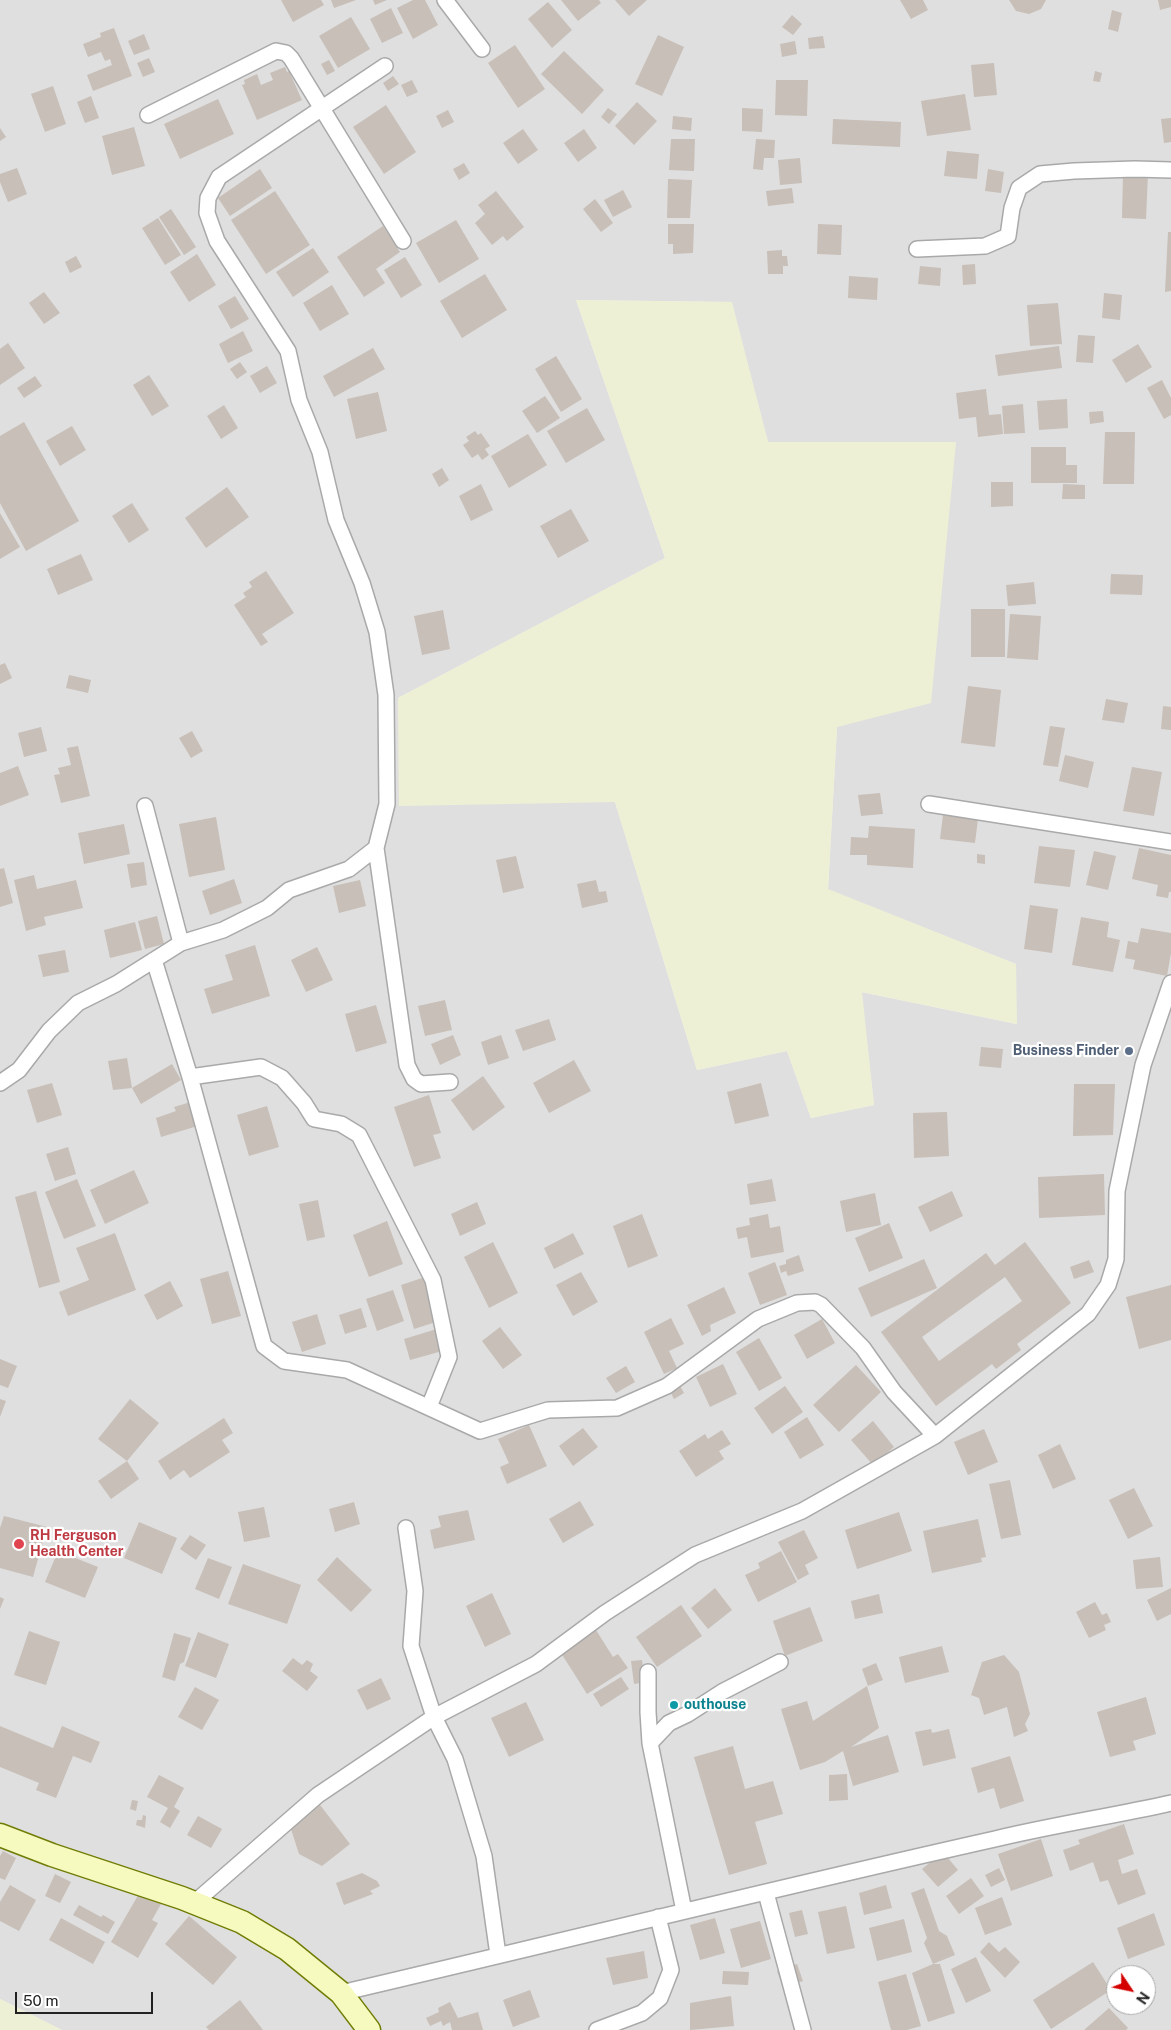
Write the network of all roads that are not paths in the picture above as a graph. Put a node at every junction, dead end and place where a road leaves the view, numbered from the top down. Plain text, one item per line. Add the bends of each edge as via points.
1 (445, 0) edge
2 (482, 49) dead end
3 (385, 66) dead end
4 (321, 108) junction
5 (148, 115) dead end
6 (1171, 170) edge
7 (403, 241) dead end
8 (917, 249) dead end
9 (929, 804) dead end
10 (145, 806) dead end
11 (1171, 842) edge
12 (376, 848) junction
13 (181, 943) junction
14 (154, 960) junction
15 (1171, 983) edge
16 (190, 1077) junction
17 (450, 1082) dead end
18 (0, 1083) edge
19 (429, 1408) junction
20 (935, 1436) junction
21 (406, 1528) dead end
22 (780, 1662) dead end
23 (648, 1672) dead end
24 (434, 1717) junction
25 (650, 1743) junction
26 (1171, 1803) edge
27 (0, 1835) edge
28 (766, 1893) junction
29 (194, 1903) junction
30 (684, 1911) junction
31 (658, 1917) junction
32 (498, 1955) junction
33 (341, 1993) junction
34 (369, 2030) edge
35 (597, 2030) edge
36 (804, 2030) edge

1 - 2 street
3 - 4 street
4 - 5 street via 291,58 276,51
4 - 7 street
4 - 12 street via 218,176 208,198 207,212 217,241 288,350 299,400 320,452 336,520 377,632 386,695 387,804
6 - 8 street via 1074,170 1040,174 1019,188 1008,236 985,246
9 - 11 street
10 - 13 street
12 - 13 street via 349,869 289,890 267,908 223,930
12 - 17 street via 407,1064 414,1079 421,1084
13 - 14 street
14 - 16 street
14 - 18 street via 78,1003 49,1031 19,1070
15 - 20 street via 1143,1066 1116,1191 1116,1259 1108,1285 1088,1314
16 - 19 street via 264,1346 284,1361 347,1370
16 - 19 street via 260,1067 282,1078 314,1119 341,1124 359,1135 433,1280 449,1357
19 - 20 street via 480,1431 548,1410 617,1408 667,1386 758,1319 797,1303 815,1302 863,1348 894,1392
20 - 24 street via 802,1510 695,1555 605,1613 536,1664
21 - 24 street via 414,1591 411,1646
22 - 25 street via 669,1723
23 - 25 street
24 - 29 street via 318,1795
24 - 32 street via 455,1759 484,1856
25 - 30 street
26 - 28 street via 997,1838
27 - 29 main road
28 - 30 street
28 - 36 street
29 - 33 main road via 242,1922 287,1949
30 - 31 street
31 - 32 street
31 - 35 street via 671,1970 660,1998 642,2013
32 - 33 street
33 - 34 main road

